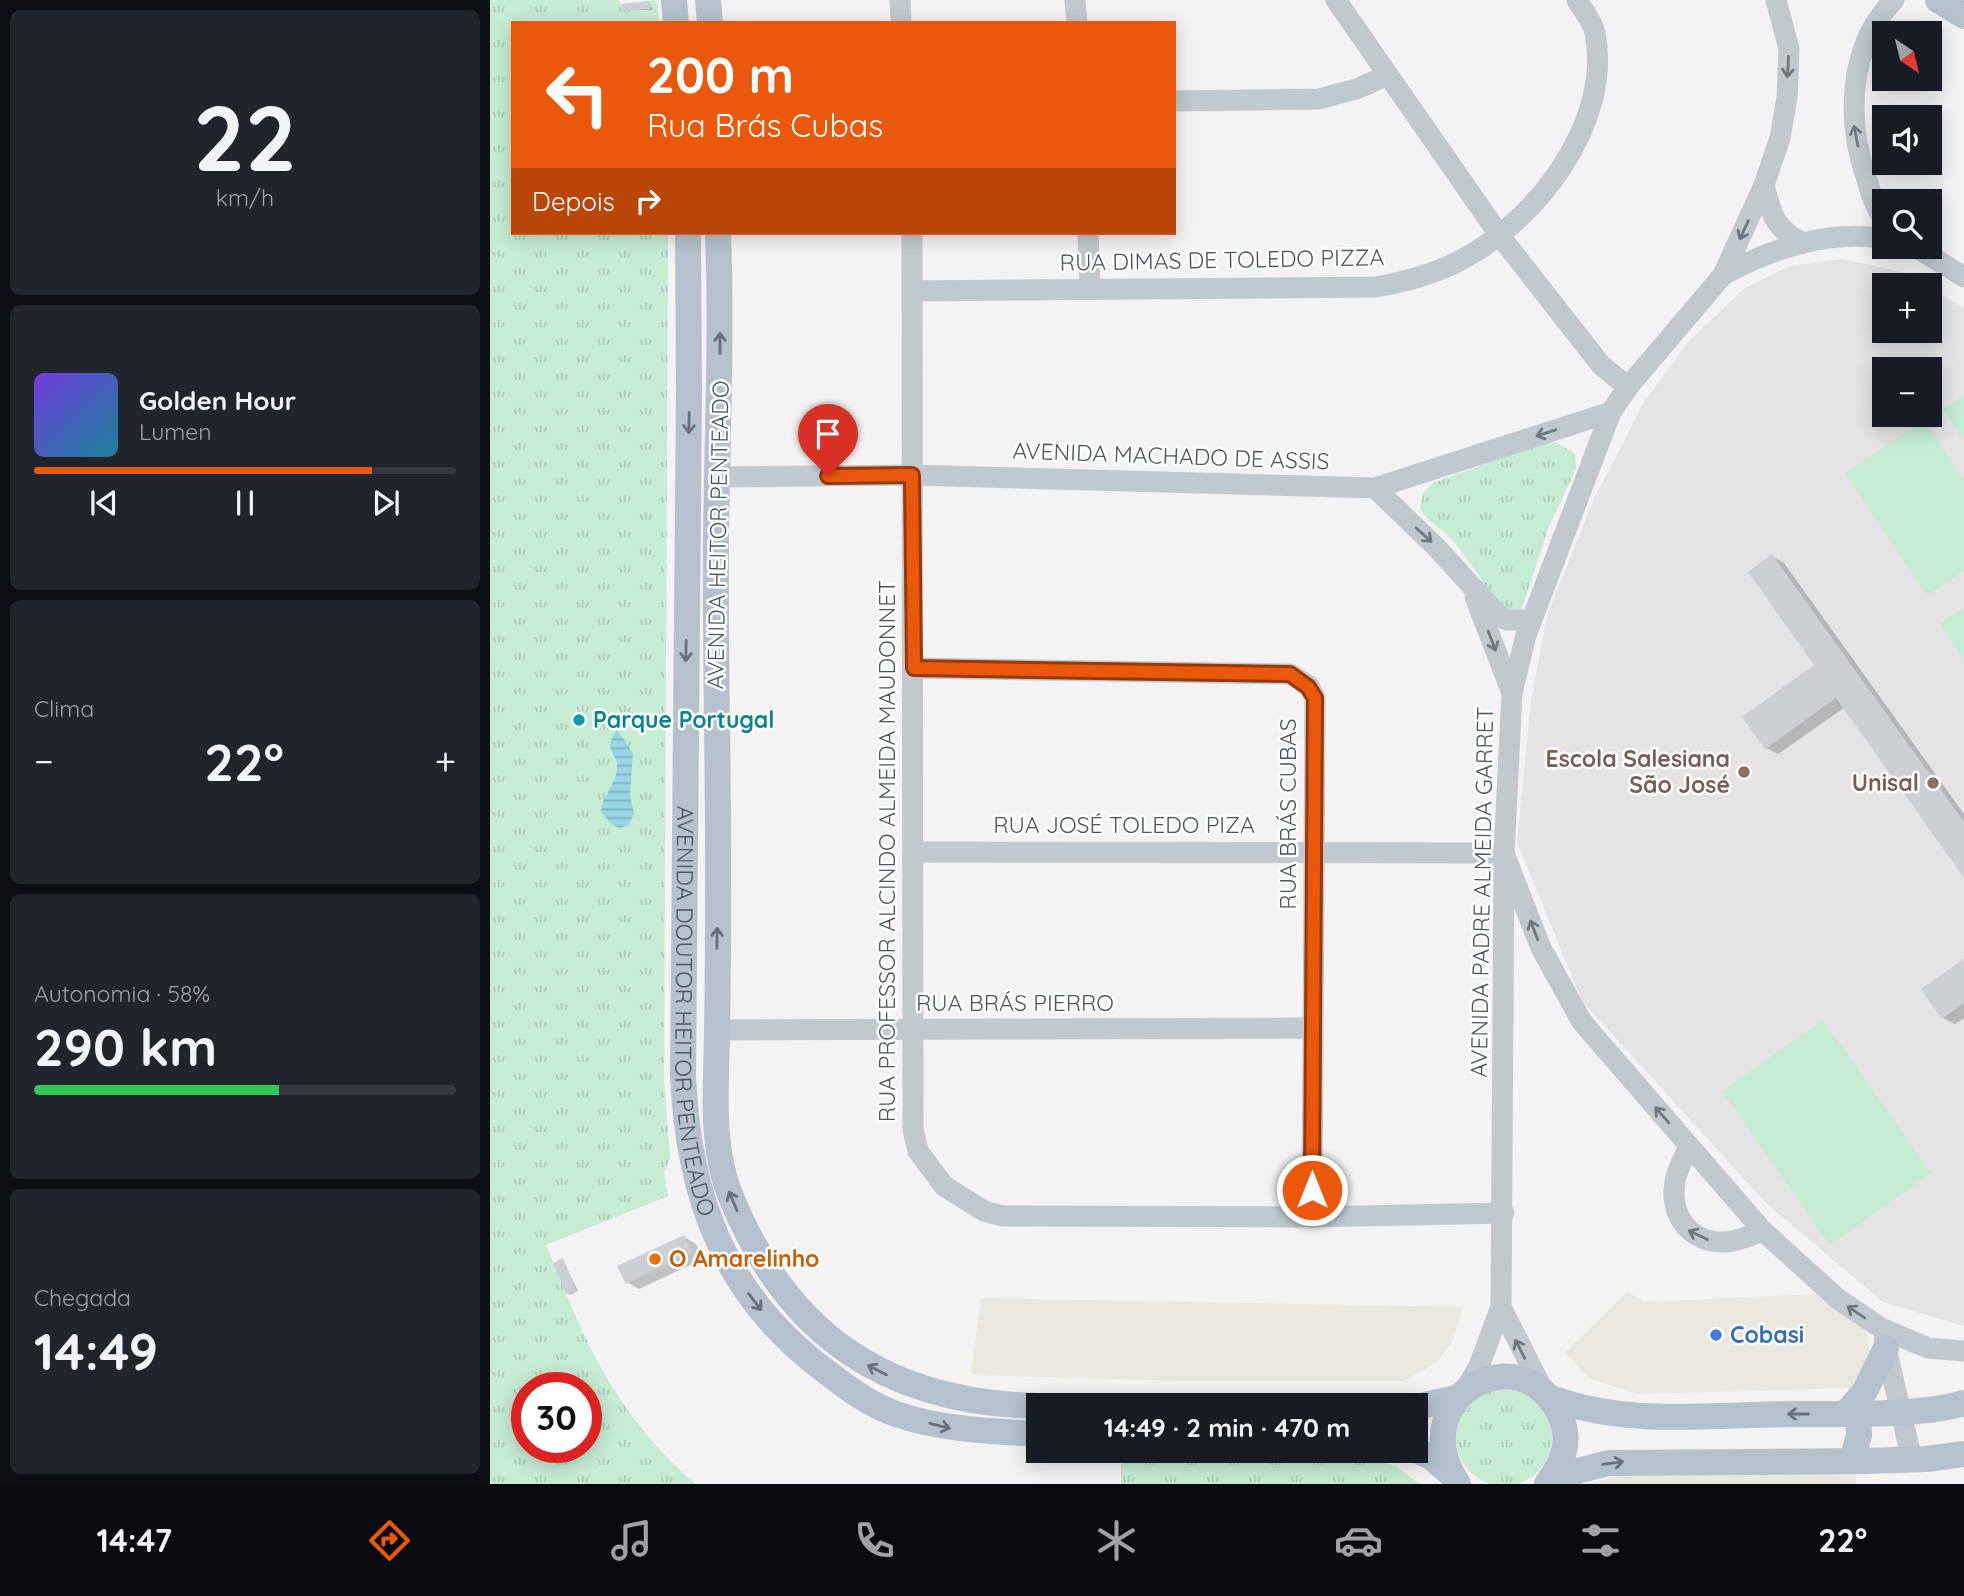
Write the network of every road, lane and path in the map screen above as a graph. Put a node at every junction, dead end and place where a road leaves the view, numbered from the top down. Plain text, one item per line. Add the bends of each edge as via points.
1 (674, 0) edge
2 (708, 0) edge
3 (900, 0) edge
4 (1075, 0) edge
5 (1336, 0) edge
6 (1577, 0) edge
7 (1776, 0) edge
8 (1894, 0) edge
9 (1938, 0) edge
10 (1964, 16) edge
11 (676, 21) edge
12 (710, 21) edge
13 (901, 21) edge
14 (1077, 21) edge
15 (1388, 75) junction
16 (1176, 101) edge
17 (1764, 185) junction
18 (1872, 190) edge
19 (688, 235) edge
20 (718, 235) edge
21 (912, 235) edge
22 (1088, 235) edge
23 (1500, 236) junction
24 (1872, 237) edge
25 (1803, 243) junction
26 (1935, 259) edge
27 (1723, 275) junction
28 (1964, 277) edge
29 (1090, 288) junction
30 (914, 292) junction
31 (1628, 387) junction
32 (1611, 412) junction
33 (912, 475) junction
34 (717, 477) junction
35 (1375, 488) junction
36 (1472, 589) junction
37 (1532, 620) junction
38 (914, 668) junction
39 (1512, 693) junction
40 (686, 760) joint
41 (1313, 850) junction
42 (913, 852) junction
43 (1504, 853) junction
44 (717, 1018) junction
45 (1313, 1028) junction
46 (912, 1030) junction
47 (1689, 1146) junction
48 (1504, 1213) junction
49 (1312, 1217) junction
50 (1763, 1231) junction
51 (1501, 1307) junction
52 (1883, 1338) junction
53 (1964, 1351) edge
54 (1460, 1394) junction
55 (1547, 1394) junction
56 (1428, 1403) edge
57 (1964, 1403) edge
58 (1026, 1405) edge
59 (1901, 1411) junction
60 (1851, 1413) junction
61 (1026, 1433) edge
62 (1964, 1454) edge
63 (1428, 1456) edge
64 (1912, 1460) junction
65 (1852, 1461) junction
66 (1455, 1479) edge
67 (1548, 1484) edge

1 - 11 main road
2 - 12 main road
3 - 13 street
4 - 14 street
5 - 15 street
6 - 23 street, RUA DIMAS DE TOLEDO PIZZA via 1595,31 1594,96 1561,170
7 -> 17 street via 1789,49 1787,98
18 -> 8 street via 1853,120 1856,81 1870,34
9 - 10 main road
15 - 16 street via 1319,99
15 - 23 street
17 - 25 street via 1775,222
17 -> 27 street
19 -> 40 main road, AVENIDA HEITOR PENTEADO
34 -> 20 main road, AVENIDA HEITOR PENTEADO
21 - 30 street, RUA PROFESSOR ALCINDO ALMEIDA MAUDONNET
22 - 29 street
23 - 29 street, RUA DIMAS DE TOLEDO PIZZA via 1458,262 1413,280 1376,286
23 - 31 street via 1601,365
24 - 25 street, AVENIDA PADRE ALMEIDA GARRET
25 - 27 street, AVENIDA PADRE ALMEIDA GARRET
26 - 28 street
27 - 31 street, AVENIDA PADRE ALMEIDA GARRET
29 - 30 street, RUA DIMAS DE TOLEDO PIZZA
30 - 33 street, RUA PROFESSOR ALCINDO ALMEIDA MAUDONNET
31 - 32 street, AVENIDA PADRE ALMEIDA GARRET
32 -> 35 street, AVENIDA MACHADO DE ASSIS
32 - 37 street, AVENIDA PADRE ALMEIDA GARRET
33 - 34 street, AVENIDA MACHADO DE ASSIS
33 - 35 street, AVENIDA MACHADO DE ASSIS
33 - 38 street, RUA PROFESSOR ALCINDO ALMEIDA MAUDONNET
44 -> 34 main road, AVENIDA HEITOR PENTEADO
35 -> 36 street via 1450,560
36 - 37 street via 1506,620
36 -> 39 street
37 - 39 street, AVENIDA PADRE ALMEIDA GARRET
38 - 41 street, RUA BRÁS CUBAS via 1290,674 1300,678 1315,698
38 - 42 street, RUA PROFESSOR ALCINDO ALMEIDA MAUDONNET
39 - 43 street, AVENIDA PADRE ALMEIDA GARRET
40 -> 61 main road, AVENIDA DOUTOR HEITOR PENTEADO via 685,1122 700,1194 721,1249 775,1326 805,1356 861,1397 894,1413 951,1429
41 - 42 street, RUA JOSÉ TOLEDO PIZA
41 - 43 street, RUA JOSÉ TOLEDO PIZA
41 - 45 street, RUA BRÁS CUBAS
42 - 46 street, RUA PROFESSOR ALCINDO ALMEIDA MAUDONNET
47 -> 43 street via 1577,1015 1541,948
43 - 48 street, AVENIDA PADRE ALMEIDA GARRET
44 - 46 street, RUA BRÁS PIERRO
58 -> 44 main road, AVENIDA DOUTOR HEITOR PENTEADO via 971,1402 895,1379 859,1361 804,1315 775,1278 730,1194 720,1158 716,1114
45 - 46 street, RUA BRÁS PIERRO
45 - 49 street, RUA BRÁS CUBAS
46 - 49 street, RUA PROFESSOR ALCINDO ALMEIDA MAUDONNET via 913,1130 918,1151 944,1186 984,1211 1003,1216
47 - 50 street
50 -> 47 street via 1728,1242 1704,1241 1684,1228 1675,1208 1676,1178
48 - 49 street, RUA PROFESSOR ALCINDO ALMEIDA MAUDONNET
48 - 51 street, AVENIDA PADRE ALMEIDA GARRET
52 -> 50 street
51 - 54 street via 1479,1366
55 -> 51 street, AVENIDA PADRE ALMEIDA GARRET
52 - 53 street
52 - 59 street
52 - 60 main road via 1865,1391
54 - 55 main road via 1492,1378 1510,1377
54 - 56 main road
54 - 66 main road via 1444,1419 1441,1437 1443,1455
60 -> 55 main road via 1646,1417 1596,1412
55 - 67 main road via 1565,1426 1566,1448
57 - 59 main road
59 - 60 main road
59 - 64 street
60 - 65 main road via 1859,1435
62 - 64 main road
63 - 66 main road
64 - 65 main road
67 -> 65 main road via 1609,1463

